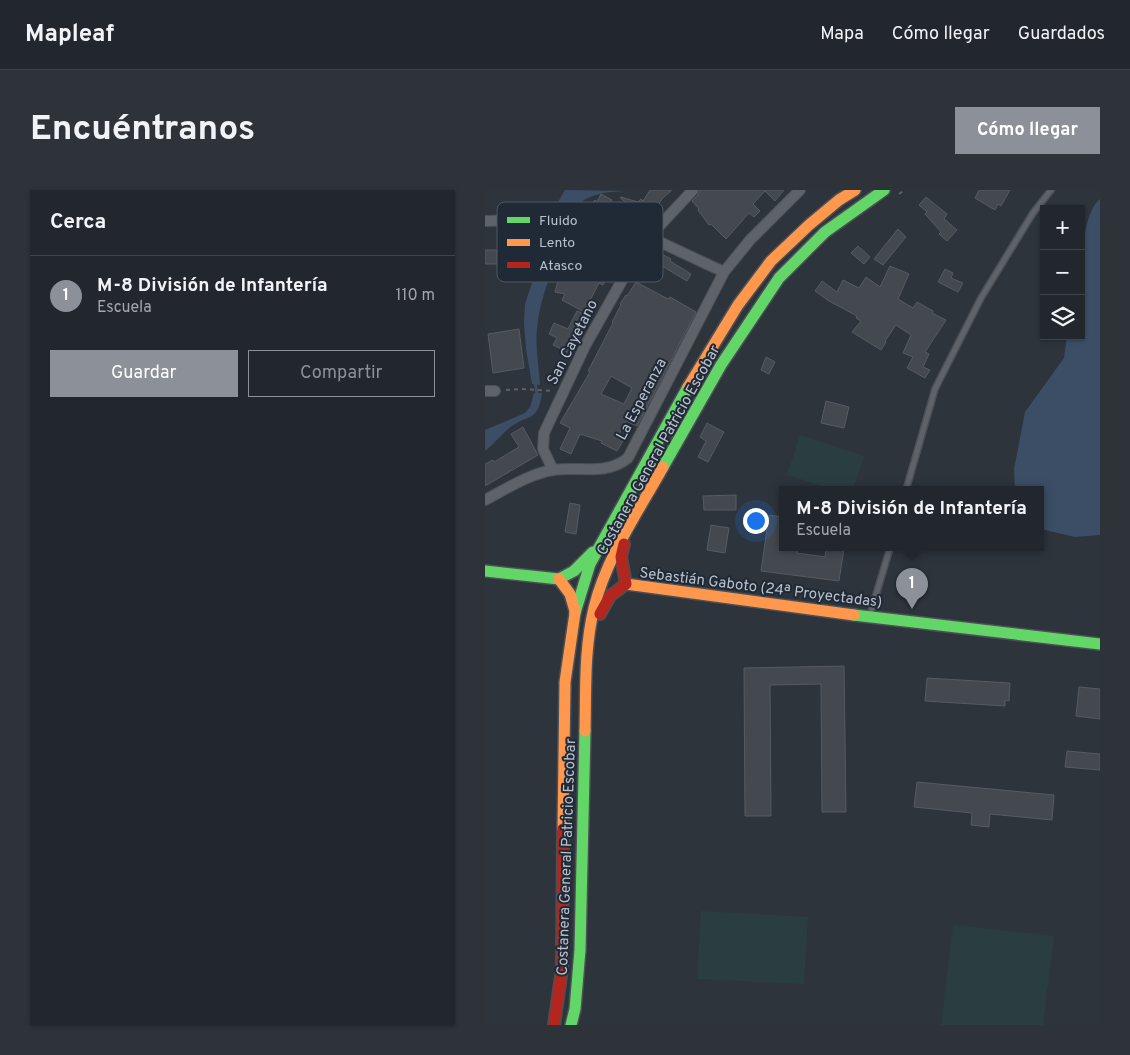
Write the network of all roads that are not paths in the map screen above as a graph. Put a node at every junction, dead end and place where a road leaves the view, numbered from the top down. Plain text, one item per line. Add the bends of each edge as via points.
1 (693, 190) edge
2 (800, 190) edge
3 (855, 190) edge
4 (884, 190) edge
5 (1051, 190) edge
6 (663, 221) edge
7 (663, 243) edge
8 (725, 272) junction
9 (621, 282) edge
10 (553, 470) junction
11 (907, 486) edge
12 (485, 500) edge
13 (629, 527) junction
14 (603, 540) junction
15 (889, 551) edge
16 (485, 571) edge
17 (559, 579) junction
18 (626, 584) junction
19 (575, 611) junction
20 (870, 616) junction
21 (1100, 644) edge
22 (587, 650) junction
23 (554, 1025) edge
24 (571, 1025) edge

1 - 6 street, San Cayetano
2 - 8 street, La Esperanza via 750,240
3 - 14 main road, Costanera General Patricio Escobar via 809,225 771,261 738,304 671,414
4 - 13 main road, Costanera General Patricio Escobar via 825,232 779,278 721,365
5 - 11 lane via 1033,213 981,298 939,380
7 - 8 street
8 - 10 street, La Esperanza via 628,458 606,469
9 - 10 street, San Cayetano via 585,346 544,433 543,450
10 - 12 street, La Esperanza via 533,476
13 - 18 main road via 621,557
13 - 22 main road, Costanera General Patricio Escobar via 603,581 594,608
14 - 17 main road via 574,570
14 - 19 main road, Costanera General Patricio Escobar via 590,564
15 - 20 lane
16 - 17 main road
17 - 19 main road via 571,594
18 - 20 main road, Sebastián Gaboto (24ª Proyectadas)
18 - 22 main road via 605,600
19 - 23 main road, Costanera General Patricio Escobar via 565,682 561,968
20 - 21 main road, Sebastián Gaboto (24ª Proyectadas)
22 - 24 main road, Costanera General Patricio Escobar via 580,950

